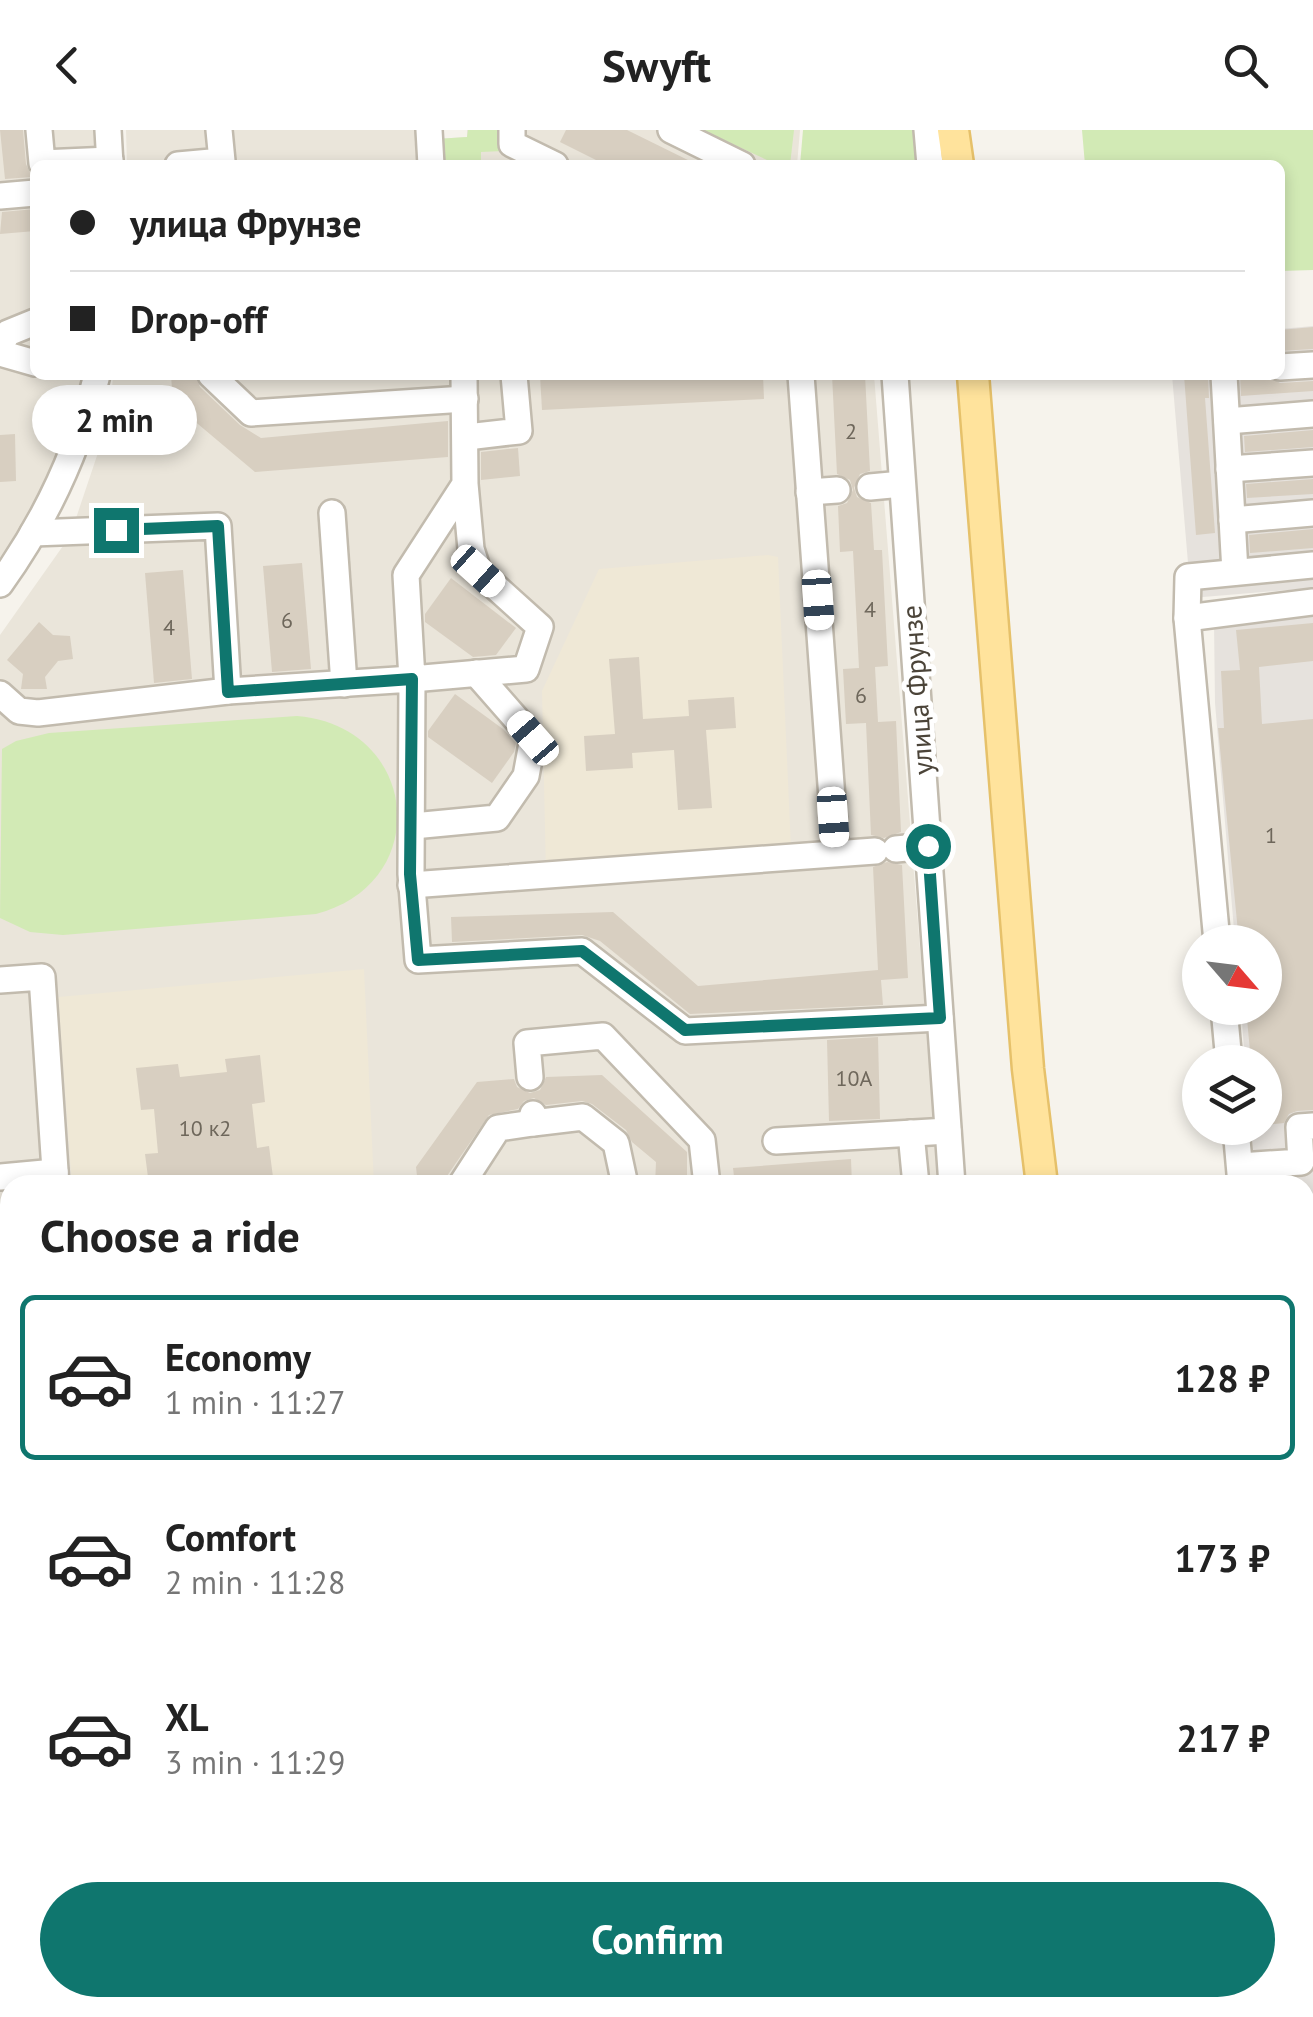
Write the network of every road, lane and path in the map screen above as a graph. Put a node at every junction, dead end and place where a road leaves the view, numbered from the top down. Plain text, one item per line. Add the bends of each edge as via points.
1 (39, 130) edge
2 (108, 130) edge
3 (220, 130) edge
4 (429, 130) edge
5 (671, 130) edge
6 (927, 130) edge
7 (953, 130) edge
8 (513, 146) edge
9 (42, 160) edge
10 (110, 160) edge
11 (222, 160) edge
12 (431, 160) edge
13 (544, 160) edge
14 (732, 160) edge
15 (930, 160) edge
16 (957, 160) edge
17 (30, 193) edge
18 (0, 196) edge
19 (30, 324) edge
20 (0, 345) edge
21 (0, 353) edge
22 (30, 362) edge
23 (1313, 365) edge
24 (1285, 367) edge
25 (95, 380) edge
26 (216, 380) edge
27 (514, 380) edge
28 (801, 380) edge
29 (895, 380) edge
30 (973, 380) edge
31 (1224, 380) edge
32 (465, 387) edge
33 (1313, 414) edge
34 (1227, 420) junction
35 (466, 437) junction
36 (1313, 462) edge
37 (1230, 469) junction
38 (465, 484) junction
39 (902, 484) junction
40 (870, 487) dead end
41 (838, 490) dead end
42 (810, 492) junction
43 (332, 513) dead end
44 (1313, 513) edge
45 (1232, 520) junction
46 (34, 533) junction
47 (1313, 565) edge
48 (1235, 572) junction
49 (0, 584) edge
50 (1313, 602) edge
51 (1187, 618) junction
52 (476, 674) junction
53 (412, 679) junction
54 (344, 684) junction
55 (228, 692) junction
56 (0, 694) edge
57 (412, 826) junction
58 (928, 846) junction
59 (836, 854) junction
60 (411, 885) junction
61 (1215, 925) edge
62 (0, 980) edge
63 (940, 1018) junction
64 (530, 1077) dead end
65 (1313, 1126) edge
66 (948, 1131) junction
67 (912, 1133) junction
68 (776, 1141) dead end
69 (1237, 1145) edge
70 (56, 1175) edge
71 (467, 1175) edge
72 (623, 1175) edge
73 (706, 1175) edge
74 (915, 1175) edge
75 (951, 1175) edge
76 (1041, 1175) edge
77 (1240, 1175) edge
78 (1244, 1175) edge

1 - 9 street
2 - 10 street
3 - 11 street
4 - 12 street
5 - 14 street
6 - 15 street
7 - 16 main road
8 - 13 street
17 - 18 street
19 - 20 street via 8,333
21 - 22 street
23 - 24 street
25 - 46 street via 68,464
26 - 32 street via 251,413
27 - 35 street via 518,432
28 - 42 street
29 - 39 street, улица Фрунзе
30 - 76 main road
31 - 34 street
32 - 35 street
33 - 34 street
34 - 37 street
35 - 38 street
36 - 37 street
37 - 45 street
38 - 52 street via 478,571 540,627 526,669
38 - 53 street via 406,575
39 - 40 street
39 - 58 street, улица Фрунзе
41 - 42 street
42 - 59 street
43 - 54 street
44 - 45 street
45 - 48 street
46 - 49 street
46 - 55 street via 218,526
47 - 48 street
48 - 51 street via 1188,577
50 - 51 street
51 - 61 street
52 - 53 street
52 - 57 street via 533,738 526,776 497,818
53 - 54 street
53 - 57 street
54 - 55 street
55 - 56 street via 38,713 19,710
57 - 60 street
58 - 59 street
58 - 63 street, улица Фрунзе
59 - 60 street
60 - 63 street via 418,960 582,951 685,1030
62 - 70 street via 42,978
63 - 66 street, улица Фрунзе
64 - 73 street via 527,1043 603,1036 702,1140
65 - 78 street via 1299,1127 1301,1162
66 - 67 street
66 - 75 street, улица Фрунзе
67 - 68 street
67 - 74 street
69 - 77 street
71 - 72 street via 498,1128 583,1117 616,1143

